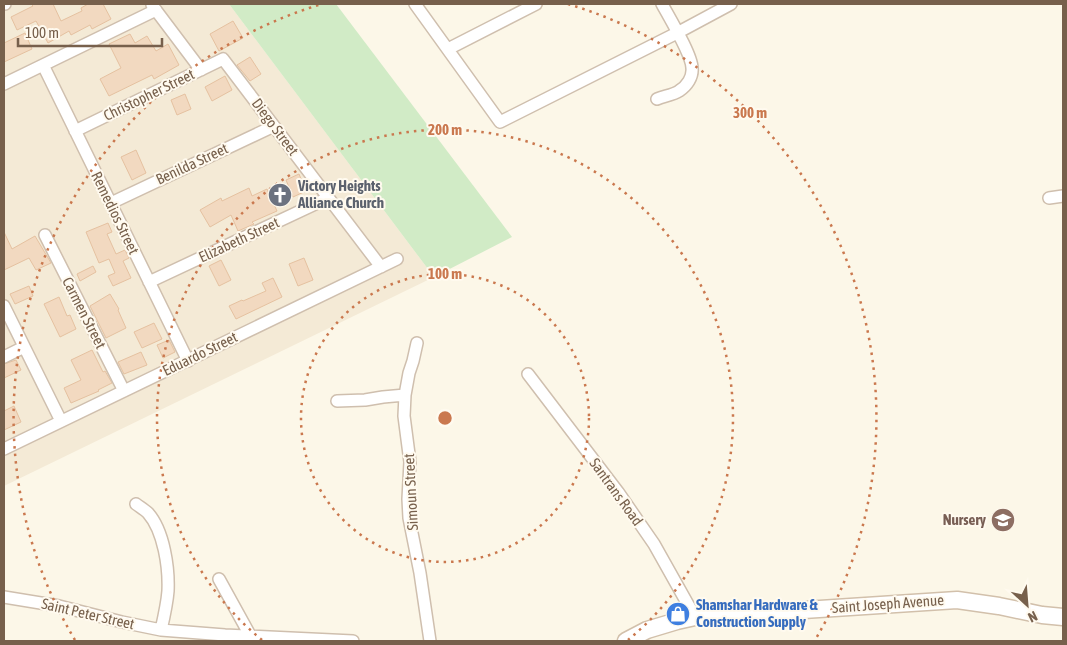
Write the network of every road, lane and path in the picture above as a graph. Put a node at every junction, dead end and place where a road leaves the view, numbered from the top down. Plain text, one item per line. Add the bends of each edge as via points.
1 (415, 4) edge
2 (536, 4) edge
3 (662, 4) edge
4 (732, 4) edge
5 (154, 7) edge
6 (677, 33) junction
7 (448, 49) junction
8 (223, 59) joint
9 (43, 65) junction
10 (201, 70) junction
11 (4, 84) edge
12 (657, 99) dead end
13 (274, 126) junction
14 (75, 132) junction
15 (1063, 196) edge
16 (328, 198) junction
17 (1049, 198) dead end
18 (111, 203) junction
19 (45, 235) dead end
20 (397, 259) dead end
21 (382, 267) junction
22 (149, 282) junction
23 (4, 306) edge
24 (417, 343) dead end
25 (24, 347) junction
26 (4, 357) edge
27 (188, 361) junction
28 (528, 374) dead end
29 (124, 391) junction
30 (405, 395) junction
31 (336, 401) dead end
32 (60, 421) junction
33 (4, 450) edge
34 (136, 504) dead end
35 (219, 579) dead end
36 (4, 597) edge
37 (695, 617) junction
38 (1063, 617) edge
39 (161, 630) junction
40 (251, 637) junction
41 (225, 638) edge
42 (353, 641) edge
43 (430, 641) edge
44 (626, 641) edge

1 - 7 street
2 - 7 street
3 - 6 street
4 - 6 street
5 - 9 street
5 - 10 street
6 - 7 street via 500,122
6 - 12 street via 690,57 691,77 680,91
8 - 10 street, Christopher Street
8 - 13 street, Diego Street
9 - 11 street
9 - 14 street, Remedios Street
10 - 14 street, Christopher Street
13 - 16 street, Diego Street
13 - 18 street, Benilda Street
14 - 18 street, Remedios Street
15 - 17 street
16 - 21 street, Diego Street
16 - 22 street, Elizabeth Street
18 - 22 street, Remedios Street
19 - 29 street, Carmen Street
20 - 21 street, Eduardo Street
21 - 27 street, Eduardo Street
22 - 27 street, Remedios Street
23 - 25 street
24 - 30 street, Simoun Street
25 - 26 street
25 - 32 street
27 - 29 street, Eduardo Street
28 - 37 street, Santrans Road via 654,544
29 - 32 street, Eduardo Street
30 - 31 street
30 - 43 street, Simoun Street via 404,416 410,462 409,518
32 - 33 street, Eduardo Street
34 - 39 street via 148,513 161,536 168,591
35 - 40 street
36 - 39 street, Saint Peter Street via 59,606
37 - 38 main road, Saint Joseph Avenue via 957,600
37 - 44 main road, Saint Joseph Avenue via 647,630
39 - 41 street, Saint Peter Street
40 - 41 street, Saint Peter Street
40 - 42 street, Saint Peter Street

